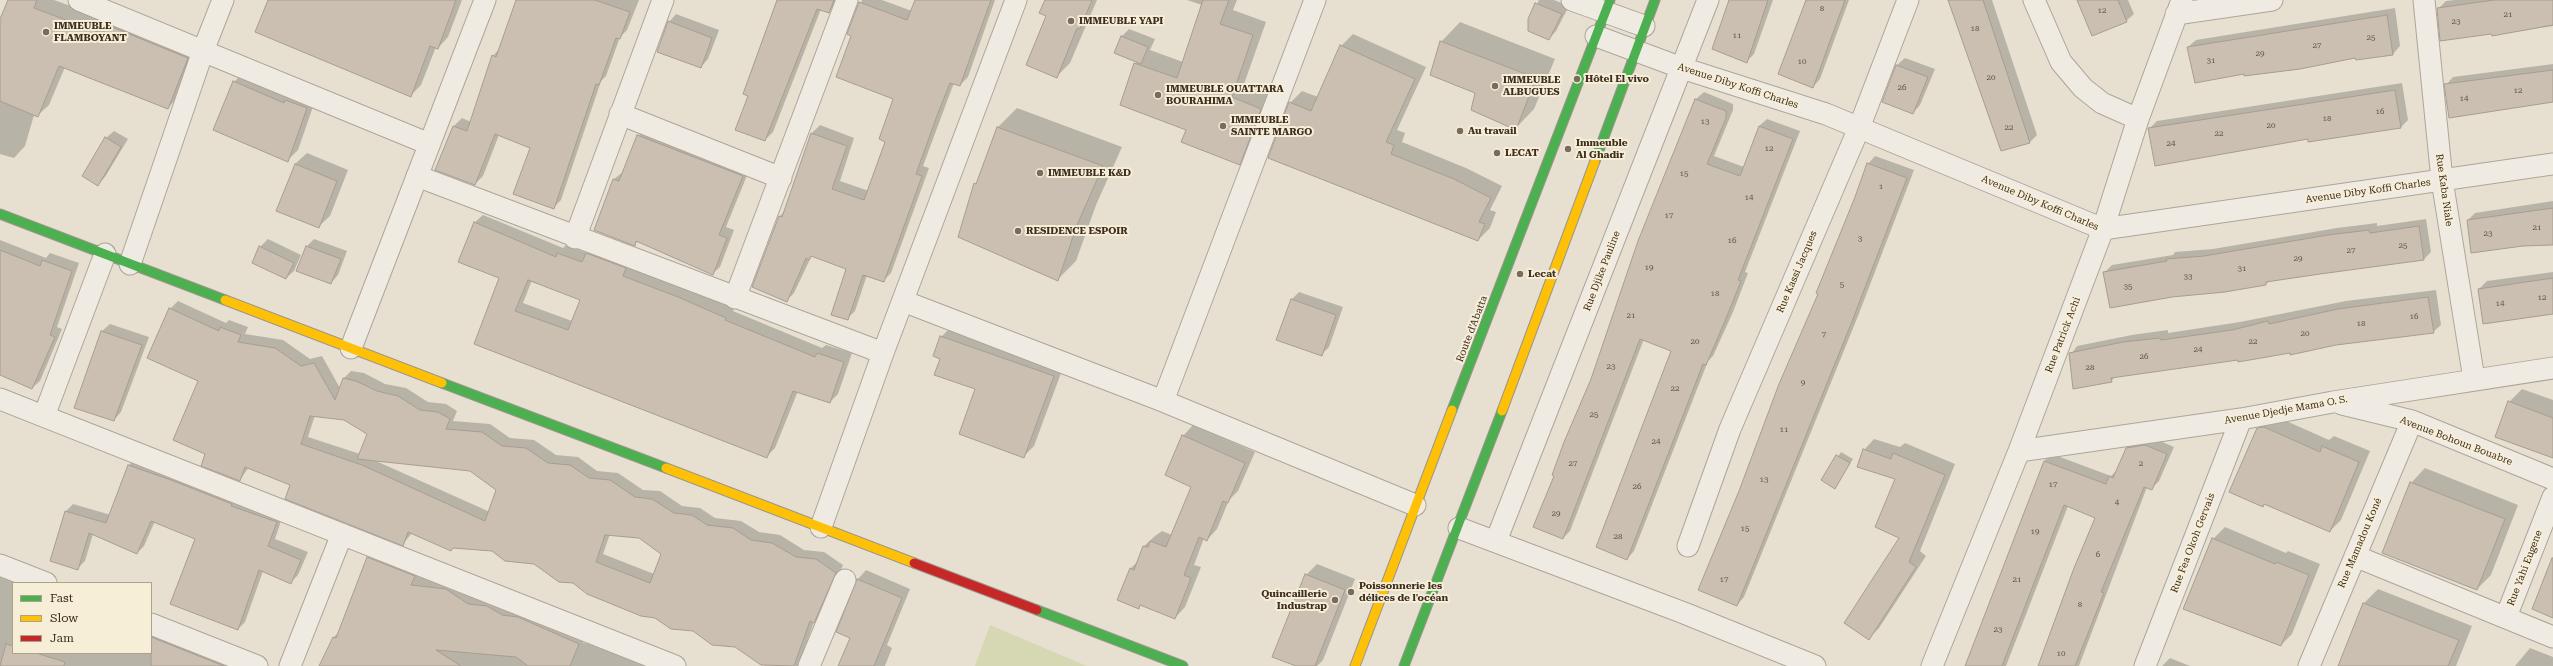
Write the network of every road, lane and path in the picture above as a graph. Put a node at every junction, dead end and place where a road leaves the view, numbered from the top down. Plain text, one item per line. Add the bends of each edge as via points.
1 (79, 0) edge
2 (223, 0) edge
3 (485, 0) edge
4 (663, 0) edge
5 (848, 0) edge
6 (1016, 0) edge
7 (1315, 0) edge
8 (1572, 0) edge
9 (1655, 0) edge
10 (1708, 0) edge
11 (1908, 0) edge
12 (2034, 0) edge
13 (2272, 0) edge
14 (2424, 0) edge
15 (1608, 6) edge
16 (2179, 7) edge
17 (1644, 26) junction
18 (1596, 36) junction
19 (1635, 50) junction
20 (203, 51) junction
21 (1682, 68) junction
22 (620, 114) junction
23 (2138, 119) junction
24 (1859, 128) junction
25 (429, 144) junction
26 (2553, 164) edge
27 (417, 176) junction
28 (780, 178) junction
29 (2442, 180) junction
30 (0, 214) edge
31 (2103, 230) junction
32 (575, 238) junction
33 (105, 254) junction
34 (130, 264) junction
35 (735, 298) junction
36 (903, 301) junction
37 (351, 348) junction
38 (883, 353) junction
39 (2553, 368) edge
40 (2474, 379) junction
41 (0, 399) edge
42 (1163, 401) junction
43 (2333, 402) junction
44 (44, 416) junction
45 (2241, 419) junction
46 (2412, 421) junction
47 (2019, 451) junction
48 (2553, 479) edge
49 (2553, 497) edge
50 (1415, 505) junction
51 (821, 527) junction
52 (1459, 528) junction
53 (342, 534) junction
54 (1496, 541) junction
55 (1688, 546) dead end
56 (2355, 556) junction
57 (0, 565) edge
58 (844, 580) dead end
59 (43, 582) edge
60 (2506, 617) junction
61 (152, 624) edge
62 (2553, 637) edge
63 (257, 666) edge
64 (290, 666) edge
65 (675, 666) edge
66 (809, 666) edge
67 (1183, 666) edge
68 (1355, 666) edge
69 (1404, 666) edge
70 (1815, 666) edge
71 (1932, 666) edge
72 (2145, 666) edge
73 (2309, 666) edge

1 - 20 street
2 - 20 street
3 - 25 street
4 - 22 street
5 - 28 street
6 - 36 street
7 - 42 street
8 - 15 street
9 - 17 street
10 - 21 street, Rue Djike Pauline
11 - 24 street, Rue Kassi Jacques
12 - 23 street via 2061,62 2083,88 2102,103
13 - 16 street
14 - 29 street, Rue Kaba Niale
15 - 17 street
15 - 18 street, Route d'Abatta
16 - 23 street, Rue Patrick Achi
17 - 19 street
18 - 19 street, Avenue Diby Koffi Charles
18 - 50 street, Route d'Abatta
19 - 21 street, Avenue Diby Koffi Charles
19 - 52 street
20 - 25 street
20 - 34 street
21 - 24 street, Avenue Diby Koffi Charles via 1826,114
21 - 54 street, Rue Djike Pauline
22 - 28 street
22 - 32 street
23 - 31 street, Rue Patrick Achi
24 - 31 street, Avenue Diby Koffi Charles
24 - 55 street, Rue Kassi Jacques via 1730,429
25 - 27 street
26 - 29 street, Avenue Diby Koffi Charles
27 - 32 street
27 - 37 street
28 - 35 street
29 - 31 street, Avenue Diby Koffi Charles
29 - 40 street, Rue Kaba Niale
30 - 33 street
31 - 47 street, Rue Patrick Achi
32 - 35 street
33 - 34 street
33 - 44 street
34 - 37 street
35 - 38 street
36 - 38 street
36 - 42 street
37 - 51 street
38 - 51 street
39 - 40 street, Avenue Djedje Mama O. S.
40 - 43 street, Avenue Djedje Mama O. S.
41 - 44 street
42 - 50 street
43 - 45 street, Avenue Djedje Mama O. S.
43 - 46 street, Avenue Bohoun Bouabre
44 - 53 street
45 - 47 street, Avenue Djedje Mama O. S.
45 - 72 street, Rue Fea Okoh Gervais
46 - 48 street, Avenue Bohoun Bouabre
46 - 56 street, Rue Mamadou Koné
47 - 71 street, Rue Patrick Achi
49 - 60 street, Rue Yahi Eugene
50 - 68 street, Route d'Abatta
51 - 67 street
52 - 54 street
52 - 69 street
53 - 64 street
53 - 65 street
54 - 70 street via 1684,612
56 - 60 street
56 - 73 street, Rue Mamadou Koné
57 - 59 street
58 - 66 street
60 - 62 street
61 - 63 street

